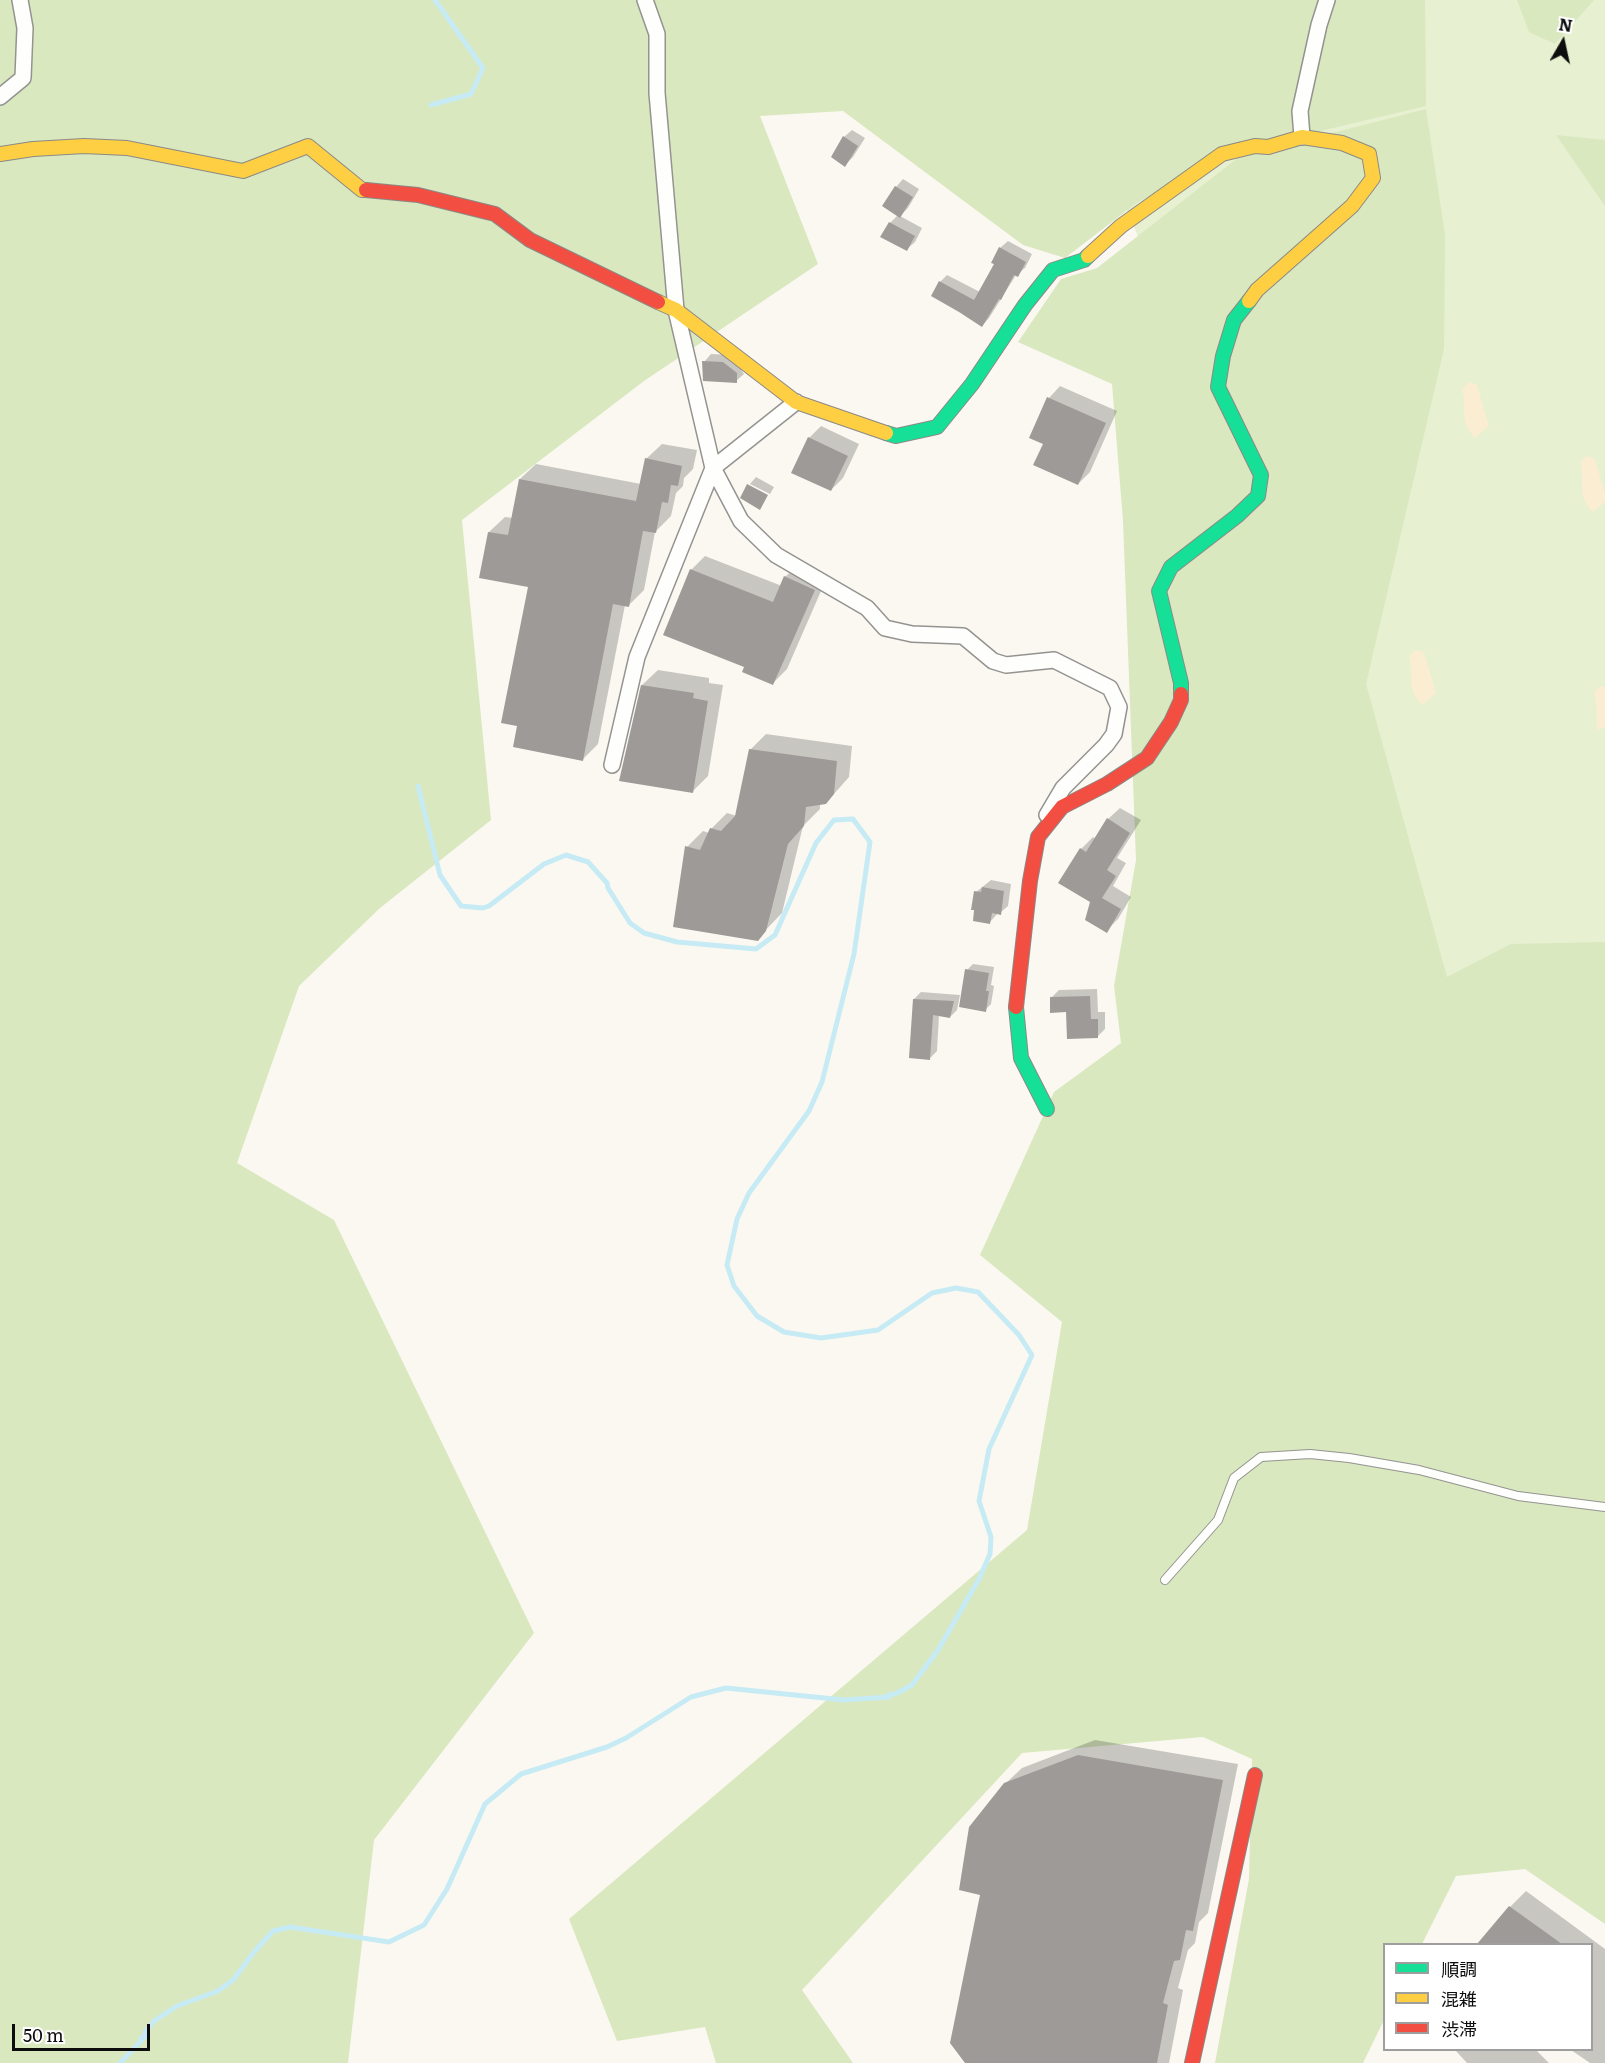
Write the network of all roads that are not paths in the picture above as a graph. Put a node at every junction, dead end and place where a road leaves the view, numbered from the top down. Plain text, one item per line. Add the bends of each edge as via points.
1 (20, 0) edge
2 (645, 0) edge
3 (1327, 0) edge
4 (0, 97) edge
5 (1302, 137) junction
6 (0, 154) edge
7 (676, 310) junction
8 (796, 402) junction
9 (713, 468) junction
10 (612, 765) dead end
11 (1038, 837) junction
12 (1047, 1109) dead end
13 (1605, 1507) edge
14 (1165, 1580) dead end
15 (1255, 1775) dead end
16 (1192, 2063) edge

1 - 4 street via 25,28 23,78
2 - 7 street via 657,34 657,93
3 - 5 street via 1300,111
5 - 8 street via 1222,154 1121,225 1084,260 1053,270 937,427 896,436
5 - 11 street via 1342,143 1369,154 1373,178 1352,206 1257,290 1234,320 1218,387 1261,475 1258,496 1171,567 1159,591 1181,683 1180,700 1171,722 1147,758 1062,807
6 - 7 street via 84,146 128,148 243,171 308,146 362,190 418,195 495,214 530,240
7 - 8 street
7 - 9 street
8 - 9 street
9 - 10 street via 637,657
9 - 11 street via 741,521 776,555 867,608 885,628 912,634 963,636 993,661 1006,665 1054,660 1110,688 1119,707 1114,734 1063,788
11 - 12 street via 1016,1004 1021,1058
13 - 14 lane via 1518,1496 1419,1470 1350,1458 1310,1454 1261,1457 1234,1478 1218,1520
15 - 16 street

